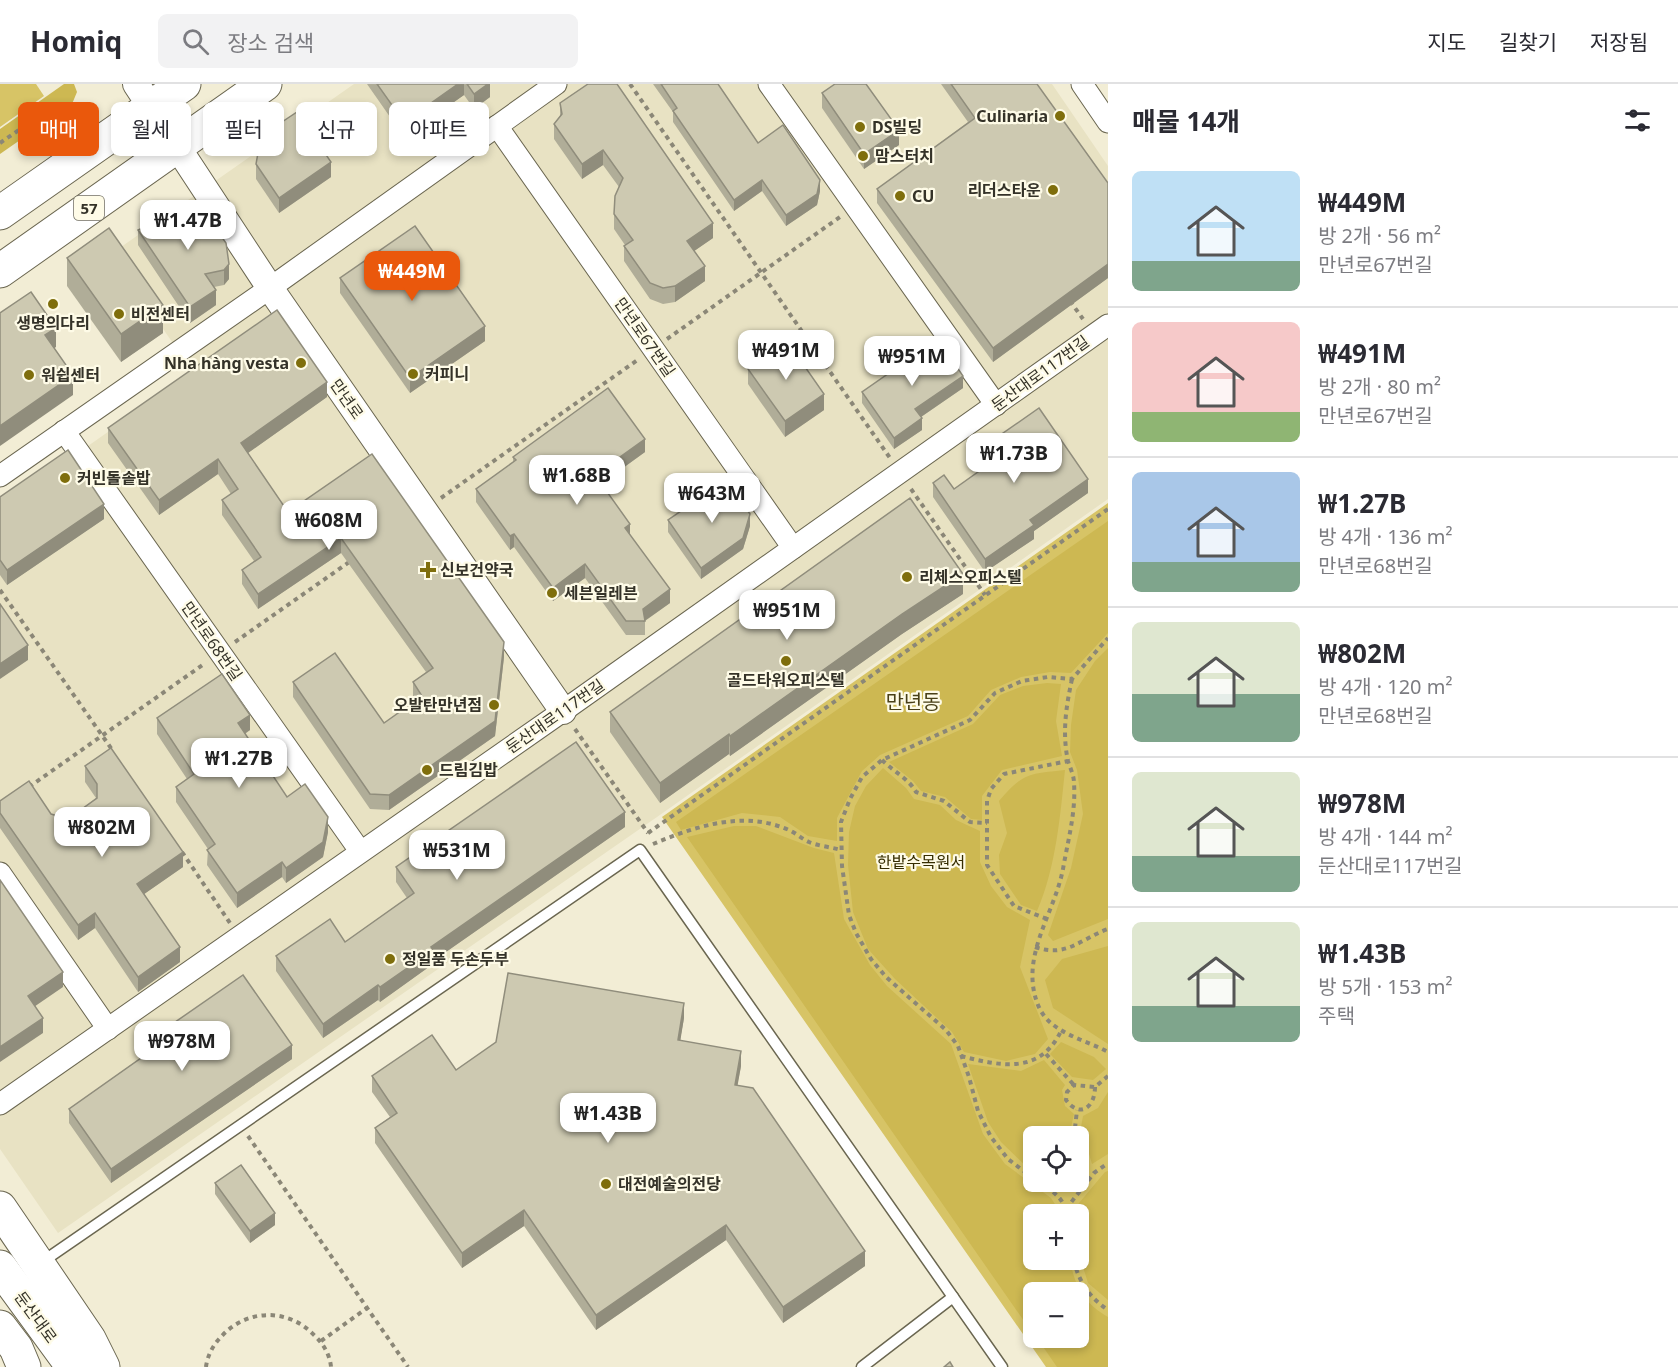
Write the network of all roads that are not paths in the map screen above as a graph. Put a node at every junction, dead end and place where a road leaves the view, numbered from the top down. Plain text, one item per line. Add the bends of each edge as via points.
1 (184, 84) edge
2 (265, 84) edge
3 (556, 84) edge
4 (769, 84) edge
5 (1082, 84) edge
6 (144, 95) edge
7 (1108, 122) edge
8 (496, 126) junction
9 (191, 135) edge
10 (162, 156) edge
11 (184, 156) edge
12 (0, 213) edge
13 (0, 271) edge
14 (270, 288) junction
15 (1101, 329) edge
16 (996, 405) junction
17 (64, 431) junction
18 (0, 476) edge
19 (794, 548) junction
20 (562, 711) junction
21 (360, 852) junction
22 (0, 873) edge
23 (108, 1029) junction
24 (0, 1104) edge
25 (0, 1208) edge
26 (40, 1264) junction
27 (0, 1267) edge
28 (953, 1297) junction
29 (0, 1327) edge
30 (24, 1367) edge
31 (73, 1367) edge
32 (103, 1367) edge
33 (862, 1367) edge
34 (1002, 1367) edge

1 - 6 main road
2 - 9 main road, 57
3 - 8 street
4 - 16 street
5 - 7 street
6 - 12 main road
8 - 14 street
8 - 19 street, 만년로67번길
10 - 13 main road, 57
11 - 14 street, 만년로
14 - 17 street
14 - 20 street, 만년로
15 - 16 street, 둔산대로117번길
16 - 19 street, 둔산대로117번길
17 - 18 street
17 - 21 street, 만년로68번길
19 - 20 street, 둔산대로117번길
20 - 21 street, 둔산대로117번길
21 - 23 street, 둔산대로117번길
22 - 23 street
23 - 24 street, 둔산대로117번길
25 - 26 main road
26 - 28 lane via 640,850
26 - 32 main road
27 - 31 main road, 둔산대로
28 - 33 lane
28 - 34 lane
29 - 30 main road

